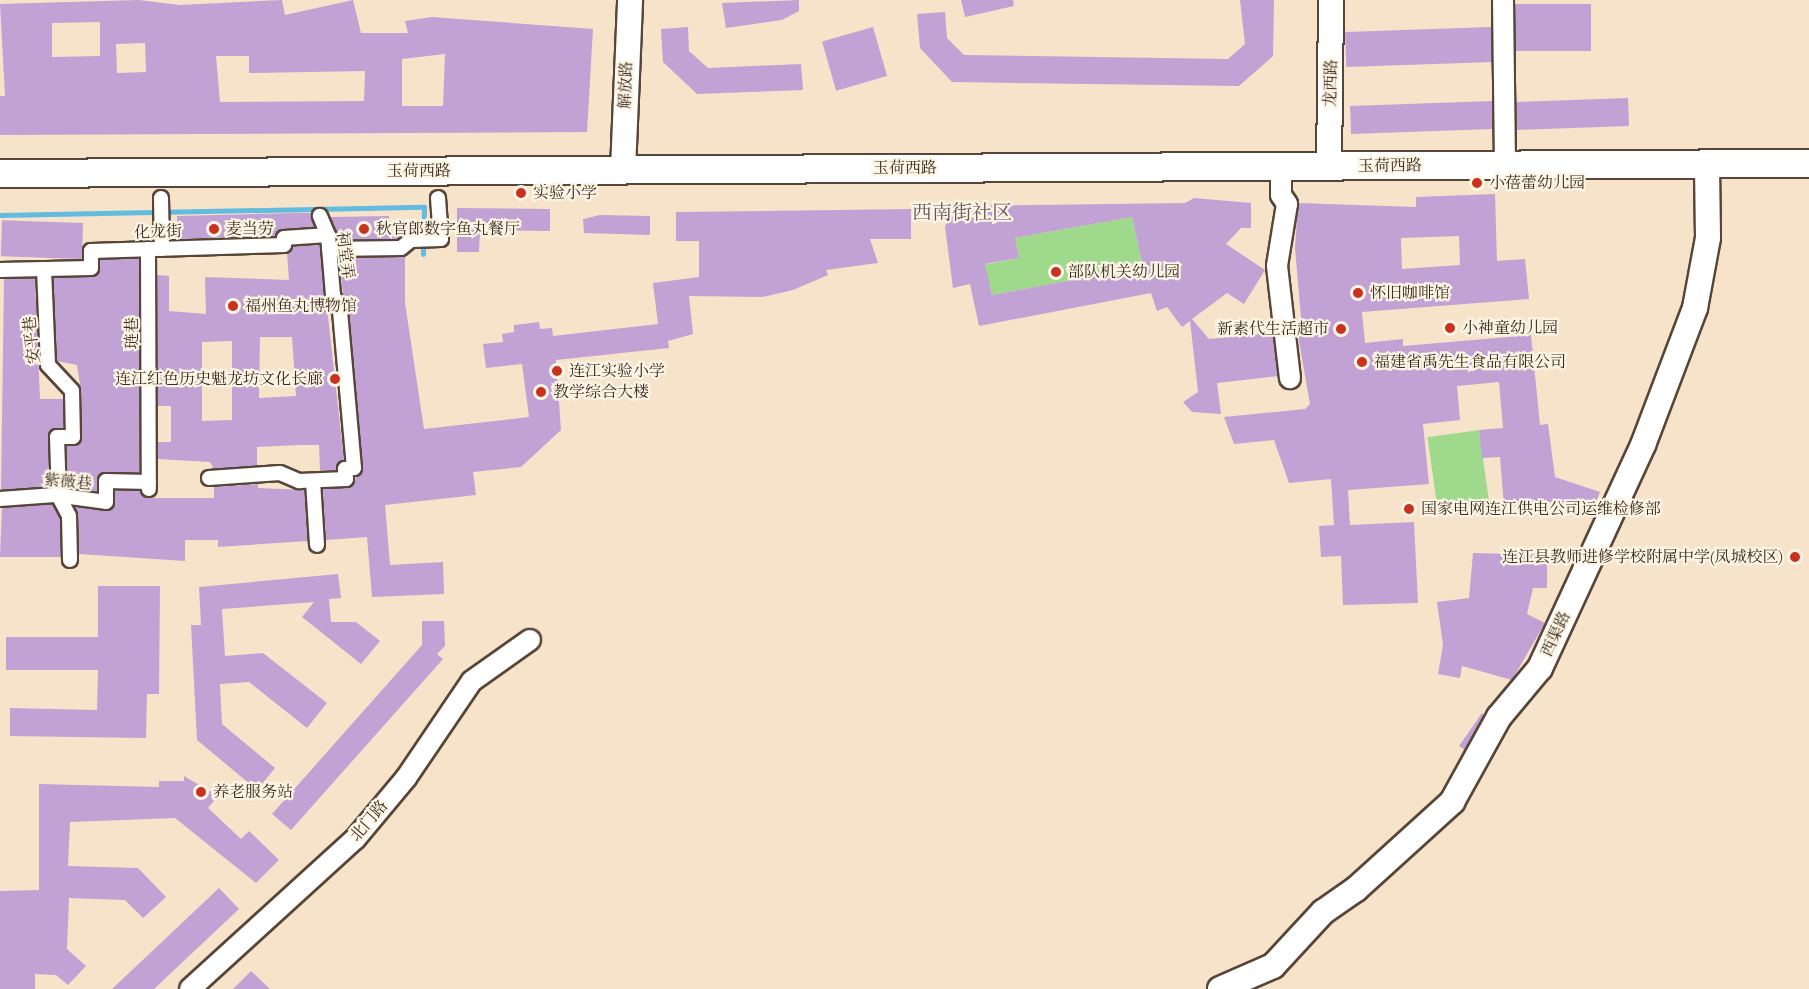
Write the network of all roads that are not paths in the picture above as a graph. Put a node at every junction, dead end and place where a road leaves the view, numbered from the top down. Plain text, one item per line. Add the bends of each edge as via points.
1 (630, 0) edge
2 (1331, 0) edge
3 (1503, 0) edge
4 (1707, 163) junction
5 (1809, 163) edge
6 (1505, 165) junction
7 (1281, 167) junction
8 (1329, 167) junction
9 (623, 170) junction
10 (0, 173) edge
11 (438, 198) dead end
12 (161, 208) dead end
13 (320, 216) dead end
14 (329, 242) junction
15 (155, 249) junction
16 (44, 269) junction
17 (0, 270) edge
18 (1290, 378) dead end
19 (209, 477) dead end
20 (313, 481) junction
21 (149, 485) joint
22 (58, 496) junction
23 (0, 499) edge
24 (317, 545) dead end
25 (70, 560) dead end
26 (530, 640) dead end
27 (190, 989) edge
28 (1220, 989) edge

1 - 9 street, 解放路
2 - 8 street, 龙西路
3 - 6 street
4 - 5 main road, 玉荷西路
4 - 6 main road, 玉荷西路
4 - 28 street, 西渠路 via 1708,238 1695,308 1643,445 1540,668 1499,717 1452,802 1310,923 1273,966
6 - 8 main road, 玉荷西路
7 - 8 main road, 玉荷西路
7 - 9 main road, 玉荷西路
7 - 18 street via 1281,195 1287,204 1277,266
9 - 10 main road, 玉荷西路
11 - 14 street via 441,239 411,240 401,248
12 - 15 street, 琏巷
13 - 14 street, 祠堂弄
14 - 15 street, 化龙街 via 284,238 284,245
14 - 20 street, 祠堂弄 via 354,468 345,469 346,479
15 - 16 street, 化龙街 via 91,251 91,268
15 - 21 street, 琏巷
16 - 17 street, 化龙街
16 - 22 street, 安平巷 via 48,365 72,391 73,437 57,437
19 - 20 street via 280,473
20 - 24 street
21 - 22 street, 紫薇巷 via 106,481 106,502
22 - 23 street, 紫薇巷
22 - 25 street, 安平巷 via 69,516
26 - 27 street, 北门路 via 472,681 406,778 355,838

